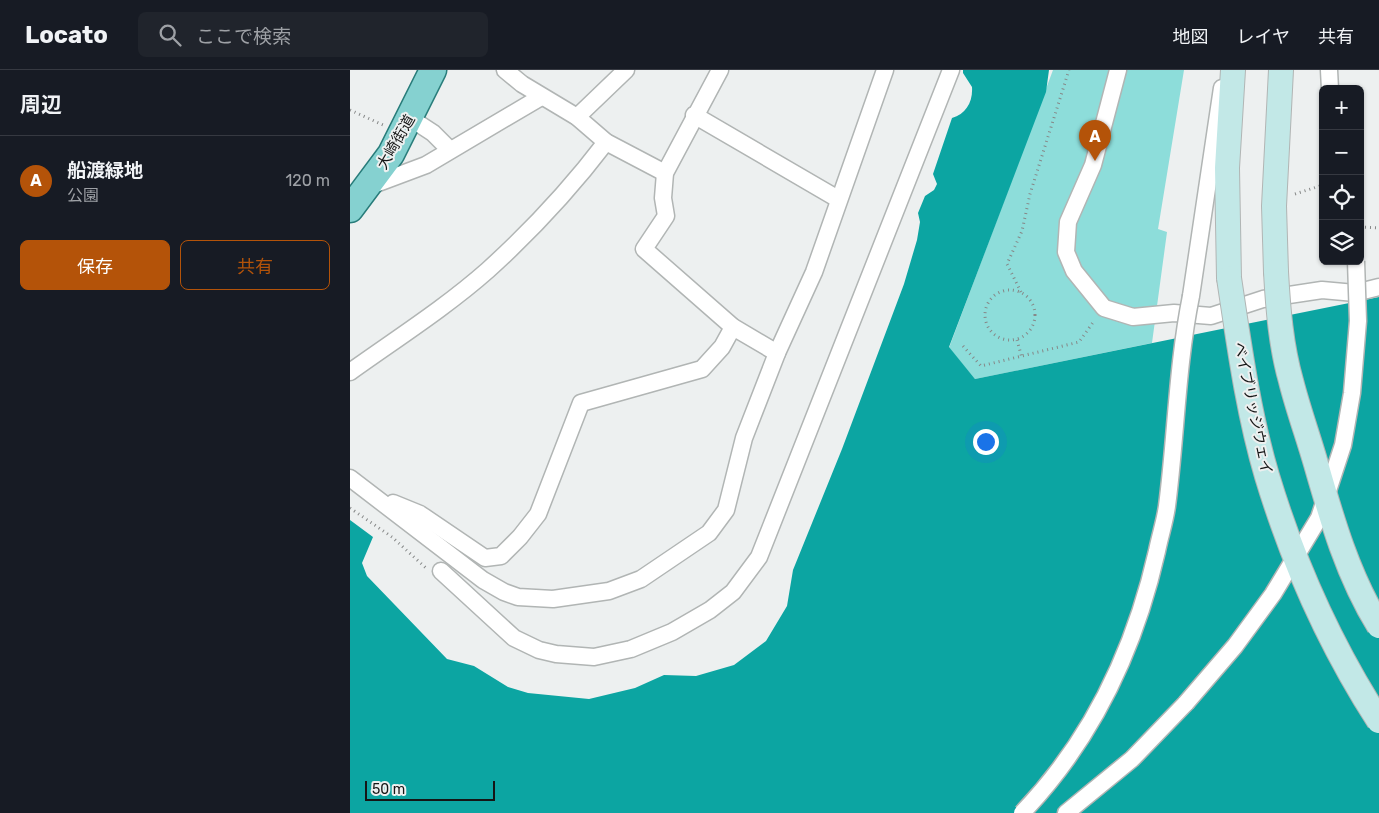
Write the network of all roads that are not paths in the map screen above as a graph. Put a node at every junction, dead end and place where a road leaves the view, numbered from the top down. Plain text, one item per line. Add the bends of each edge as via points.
1 (433, 70) edge
2 (505, 70) edge
3 (626, 70) edge
4 (720, 70) edge
5 (885, 70) edge
6 (951, 70) edge
7 (1118, 70) edge
8 (1227, 70) edge
9 (1234, 70) edge
10 (1281, 70) edge
11 (1329, 70) edge
12 (1330, 85) edge
13 (541, 96) junction
14 (694, 115) junction
15 (577, 117) junction
16 (406, 126) junction
17 (606, 142) junction
18 (449, 149) junction
19 (665, 173) junction
20 (370, 186) junction
21 (838, 199) junction
22 (350, 210) edge
23 (1356, 265) edge
24 (1379, 287) edge
25 (733, 327) junction
26 (777, 353) junction
27 (350, 372) edge
28 (350, 478) edge
29 (377, 497) junction
30 (441, 571) road end
31 (1379, 626) edge
32 (1379, 721) edge
33 (1022, 813) edge
34 (1066, 813) edge

1 - 16 main road, 大崎街道
2 - 13 street
3 - 15 street
4 - 14 street
5 - 21 street
6 - 30 street via 759,557 733,592 672,632 631,649 594,657 539,650 514,638
7 - 24 street via 1093,164 1068,222 1066,252 1074,271 1104,308 1133,317 1174,313 1211,316 1263,299 1322,290 1354,293
8 - 33 street, bridge via 1191,296 1166,509 1146,597 1123,662 1090,724 1068,759
9 - 32 street, ベイブリッジウェイ, bridge via 1227,168 1229,278 1245,383 1266,475 1293,554 1343,661
10 - 31 street, bridge via 1274,206 1278,308 1290,379 1326,505 1348,565
11 - 12 street
13 - 15 street
13 - 18 street
14 - 19 street
14 - 21 street
15 - 17 street
16 - 18 street via 433,134
16 - 20 main road, 大崎街道
17 - 19 street
17 - 27 street via 578,180 487,270
18 - 20 street via 426,165
19 - 25 street via 663,198 666,216 644,249
20 - 22 main road, 大崎街道
21 - 26 street via 814,272
23 - 34 street, bridge via 1358,321 1352,393 1343,446 1319,518 1273,594 1235,646 1132,758
25 - 26 street
25 - 29 street via 722,347 702,369 581,403 538,514 501,556 485,558 420,514
26 - 29 street via 744,438 726,510 708,534 672,560 640,579 609,591 553,599 518,597 504,592 483,580
28 - 29 street

